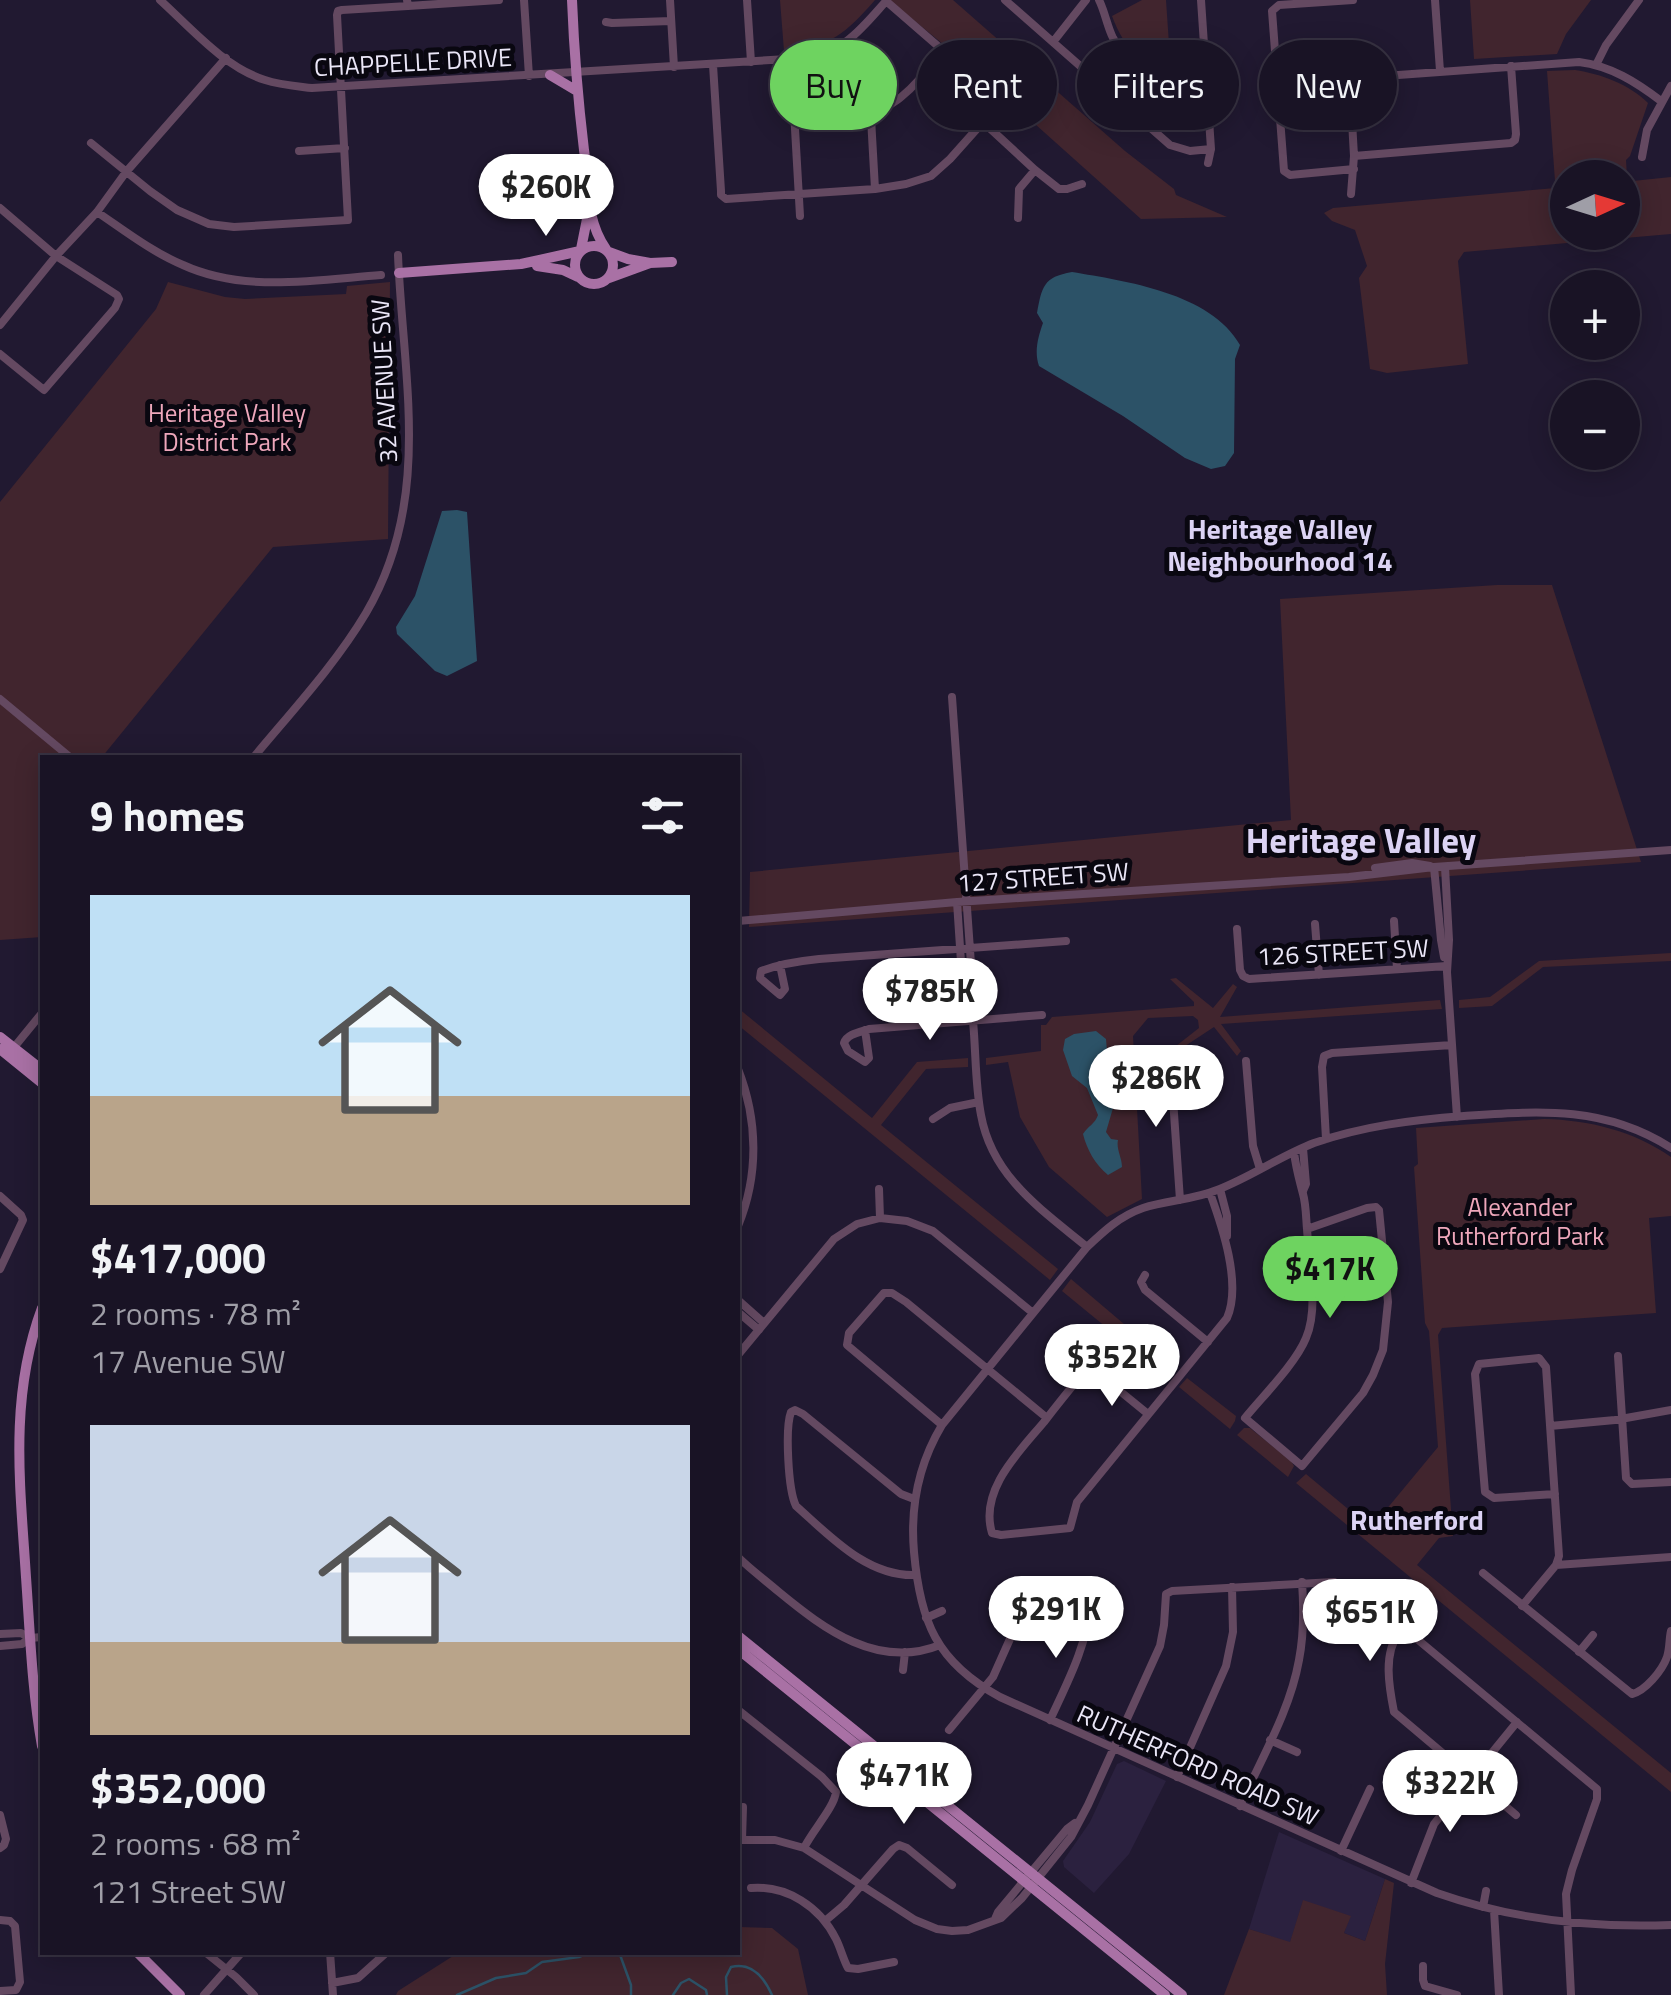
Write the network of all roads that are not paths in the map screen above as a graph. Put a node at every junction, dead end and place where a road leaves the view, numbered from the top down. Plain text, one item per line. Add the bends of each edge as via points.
1 (160, 0) edge
2 (499, 0) edge
3 (524, 0) edge
4 (574, 0) edge
5 (670, 0) edge
6 (747, 0) edge
7 (1005, 0) edge
8 (1086, 0) edge
9 (1099, 0) edge
10 (1200, 0) edge
11 (1353, 0) edge
12 (1435, 0) edge
13 (1639, 0) edge
14 (887, 1) edge
15 (408, 3) edge
16 (671, 20) junction
17 (606, 22) dead end
18 (850, 40) edge
19 (1050, 40) edge
20 (1054, 40) edge
21 (1115, 40) edge
22 (1203, 40) edge
23 (1057, 46) edge
24 (226, 58) junction
25 (770, 61) edge
26 (751, 62) junction
27 (713, 64) junction
28 (1596, 65) junction
29 (674, 66) junction
30 (1511, 66) junction
31 (1440, 71) junction
32 (579, 72) junction
33 (550, 75) junction
34 (529, 76) junction
35 (1671, 86) edge
36 (342, 87) junction
37 (577, 92) junction
38 (1661, 100) junction
39 (795, 130) edge
40 (1209, 130) edge
41 (91, 143) dead end
42 (345, 148) junction
43 (1210, 149) junction
44 (584, 150) junction
45 (298, 151) dead end
46 (1354, 156) junction
47 (1642, 157) dead end
48 (1208, 164) dead end
49 (1354, 169) junction
50 (1035, 170) junction
51 (126, 172) junction
52 (930, 176) junction
53 (1082, 184) dead end
54 (936, 188) dead end
55 (875, 189) junction
56 (799, 194) junction
57 (1351, 194) dead end
58 (0, 208) edge
59 (588, 208) junction
60 (97, 212) junction
61 (800, 216) dead end
62 (1018, 218) dead end
63 (581, 250) junction
64 (607, 250) junction
65 (398, 255) dead end
66 (56, 256) junction
67 (672, 262) dead end
68 (650, 263) junction
69 (521, 264) junction
70 (399, 273) junction
71 (381, 276) dead end
72 (580, 278) junction
73 (608, 278) junction
74 (0, 325) edge
75 (0, 354) edge
76 (952, 697) dead end
77 (0, 699) edge
78 (67, 755) edge
79 (255, 755) edge
80 (1671, 850) edge
81 (1446, 866) junction
82 (1434, 867) junction
83 (961, 902) junction
84 (740, 921) edge
85 (1394, 921) dead end
86 (1315, 924) dead end
87 (1237, 929) dead end
88 (1066, 941) dead end
89 (964, 948) junction
90 (780, 965) dead end
91 (1446, 966) junction
92 (1397, 970) junction
93 (1319, 974) junction
94 (40, 1015) edge
95 (1042, 1016) dead end
96 (972, 1021) junction
97 (865, 1030) dead end
98 (0, 1036) edge
99 (1452, 1045) junction
100 (7, 1050) edge
101 (1170, 1056) dead end
102 (1246, 1061) dead end
103 (40, 1069) edge
104 (740, 1076) edge
105 (40, 1081) edge
106 (979, 1102) junction
107 (1457, 1117) junction
108 (933, 1119) dead end
109 (1326, 1139) junction
110 (1671, 1148) edge
111 (1298, 1150) junction
112 (1260, 1169) junction
113 (879, 1189) dead end
114 (1215, 1191) junction
115 (0, 1196) edge
116 (1180, 1200) junction
117 (880, 1218) junction
118 (740, 1220) edge
119 (1306, 1229) junction
120 (1087, 1247) junction
121 (0, 1269) edge
122 (1144, 1275) dead end
123 (740, 1302) edge
124 (740, 1313) edge
125 (1033, 1313) junction
126 (40, 1318) edge
127 (762, 1326) junction
128 (1208, 1342) junction
129 (37, 1345) edge
130 (740, 1353) edge
131 (1618, 1356) dead end
132 (988, 1369) junction
133 (1671, 1410) edge
134 (1148, 1414) junction
135 (1046, 1418) junction
136 (1621, 1419) junction
137 (942, 1425) junction
138 (1550, 1426) junction
139 (1671, 1482) edge
140 (1555, 1494) junction
141 (914, 1499) junction
142 (1671, 1556) edge
143 (740, 1559) edge
144 (1556, 1565) junction
145 (1483, 1573) dead end
146 (916, 1574) junction
147 (1302, 1582) junction
148 (1334, 1582) dead end
149 (1232, 1587) junction
150 (1522, 1606) junction
151 (942, 1611) dead end
152 (926, 1618) junction
153 (1671, 1631) edge
154 (0, 1634) edge
155 (1592, 1635) dead end
156 (36, 1637) edge
157 (740, 1638) edge
158 (0, 1646) edge
159 (940, 1646) junction
160 (740, 1651) edge
161 (904, 1652) junction
162 (1578, 1652) junction
163 (903, 1670) dead end
164 (985, 1688) junction
165 (740, 1712) edge
166 (1050, 1720) junction
167 (1517, 1722) junction
168 (950, 1730) dead end
169 (40, 1732) edge
170 (1270, 1740) junction
171 (1113, 1749) junction
172 (1298, 1752) dead end
173 (1177, 1777) junction
174 (1472, 1777) junction
175 (1370, 1788) dead end
176 (1240, 1806) junction
177 (743, 1807) dead end
178 (0, 1815) edge
179 (1516, 1815) dead end
180 (740, 1840) edge
181 (0, 1848) edge
182 (804, 1848) junction
183 (1341, 1852) junction
184 (1031, 1880) junction
185 (1411, 1883) junction
186 (861, 1884) junction
187 (952, 1885) dead end
188 (751, 1888) dead end
189 (1486, 1891) dead end
190 (1483, 1907) junction
191 (1494, 1910) junction
192 (0, 1920) edge
193 (1566, 1920) junction
194 (825, 1921) junction
195 (1671, 1924) edge
196 (140, 1955) edge
197 (208, 1955) edge
198 (239, 1955) edge
199 (330, 1955) edge
200 (383, 1955) edge
201 (894, 1962) dead end
202 (1422, 1966) dead end
203 (226, 1970) junction
204 (332, 1984) junction
205 (260, 1985) dead end
206 (0, 1991) edge
207 (253, 1994) edge
208 (180, 1995) edge
209 (204, 1995) edge
210 (333, 1995) edge
211 (1166, 1995) edge
212 (1182, 1995) edge
213 (1457, 1995) edge
214 (1499, 1995) edge
215 (1570, 1995) edge

1 - 24 street, CHAPPELLE DRIVE
2 - 15 street
3 - 34 street
4 - 32 main road
5 - 16 street
6 - 26 street
7 - 19 street
8 - 20 street
9 - 21 street
10 - 22 street
11 - 49 street via 1279,5 1272,11 1284,172
12 - 31 street
13 - 28 street
14 - 18 street, CHAPPELLE DRIVE
14 - 55 street via 941,52 915,84 871,118
15 - 36 street via 338,11
16 - 17 street
16 - 29 street
23 - 43 street via 1173,147
24 - 36 street, CHAPPELLE DRIVE via 262,79
24 - 51 street
25 - 26 street, CHAPPELLE DRIVE
26 - 27 street, CHAPPELLE DRIVE
27 - 29 street, CHAPPELLE DRIVE
27 - 56 street via 722,195
28 - 30 street
28 - 38 street
29 - 32 street, CHAPPELLE DRIVE
30 - 31 street
30 - 46 street via 1511,143
31 - 46 street via 1354,80
32 - 33 street, CHAPPELLE DRIVE
32 - 37 main road
32 - 44 main road
33 - 34 street, CHAPPELLE DRIVE
33 - 37 main road
34 - 36 street, CHAPPELLE DRIVE
35 - 38 street
36 - 42 street
37 - 44 main road
38 - 47 street
39 - 56 street
40 - 43 street
41 - 51 street
42 - 45 street
42 - 51 street via 344,222 208,224
43 - 48 street
44 - 59 main road
46 - 49 street
49 - 57 street
50 - 52 street via 984,122
50 - 53 street via 1059,188
50 - 62 street via 1019,188
51 - 60 street
52 - 54 street
52 - 55 street
55 - 56 street
56 - 61 street
58 - 66 street
59 - 63 main road
59 - 64 main road
60 - 66 street
60 - 71 street via 182,265 232,280
63 - 64 main road
63 - 69 main road
63 - 72 main road via 574,261
64 - 68 main road
64 - 73 main road via 614,265
65 - 70 street, 32 AVENUE SW
66 - 74 street
66 - 75 street via 118,295 118,304 44,390
67 - 68 main road
68 - 73 main road
69 - 70 main road
69 - 72 main road
70 - 79 street, 32 AVENUE SW via 410,452 394,549 353,633
72 - 73 main road via 594,284
76 - 83 street
77 - 78 street
80 - 81 street, 127 STREET SW
81 - 82 street, 127 STREET SW
81 - 91 street
82 - 83 street, 127 STREET SW via 1412,863 1350,876
82 - 91 street
83 - 84 street, 127 STREET SW
83 - 89 street
85 - 92 street
86 - 93 street
87 - 93 street, 126 STREET SW via 1242,975
88 - 89 street
89 - 90 street
89 - 96 street via 965,1006
91 - 92 street, 126 STREET SW
91 - 99 street
92 - 93 street, 126 STREET SW
94 - 100 street
95 - 96 street
96 - 97 street
96 - 106 street
98 - 100 main road
99 - 107 street
99 - 109 street via 1324,1056
100 - 103 main road
100 - 105 main road
101 - 116 street
102 - 112 street
104 - 118 street via 754,1141
106 - 108 street
106 - 120 street via 995,1168
107 - 109 street, RUTHERFORD ROAD SW
107 - 110 street, RUTHERFORD ROAD SW via 1581,1114
109 - 111 street, RUTHERFORD ROAD SW
111 - 112 street, RUTHERFORD ROAD SW
111 - 119 street
112 - 114 street, RUTHERFORD ROAD SW
113 - 117 street
114 - 116 street, RUTHERFORD ROAD SW
114 - 128 street via 1228,1216 1231,1309
115 - 121 street via 23,1222
116 - 120 street, RUTHERFORD ROAD SW via 1122,1218
117 - 125 street via 933,1231
117 - 127 street via 834,1239
119 - 119 street via 1312,1305 1307,1336 1244,1418 1302,1466 1377,1367 1388,1302 1376,1208
120 - 125 street, RUTHERFORD ROAD SW
122 - 128 street via 1145,1290
123 - 127 street
124 - 127 street
125 - 132 street, RUTHERFORD ROAD SW
126 - 129 main road
127 - 130 street
128 - 134 street
129 - 156 main road via 24,1380 18,1430
131 - 136 street
132 - 135 street
132 - 137 street, RUTHERFORD ROAD SW
132 - 137 street via 886,1292 849,1333 850,1350
133 - 136 street
134 - 135 street via 1090,1370
134 - 135 street via 1077,1502 1070,1528 1001,1536 991,1530 1000,1478
136 - 138 street
136 - 139 street via 1627,1481
137 - 141 street, RUTHERFORD ROAD SW
138 - 140 street
138 - 140 street via 1541,1359 1476,1367 1486,1494
140 - 144 street
141 - 146 street, RUTHERFORD ROAD SW
141 - 146 street via 792,1411 787,1427 793,1502 870,1566
142 - 144 street
143 - 161 street via 834,1634
144 - 150 street
145 - 150 street
146 - 152 street, RUTHERFORD ROAD SW
147 - 148 street
147 - 149 street
147 - 170 street via 1299,1674
149 - 171 street via 1166,1594 1160,1646
149 - 173 street via 1226,1666
150 - 162 street
151 - 152 street
152 - 159 street, RUTHERFORD ROAD SW
153 - 162 street via 1664,1663 1635,1694
154 - 156 street
155 - 162 street
156 - 158 street
156 - 169 main road
157 - 184 main road
159 - 161 street
159 - 164 street, RUTHERFORD ROAD SW
160 - 184 main road
161 - 163 street
164 - 166 street, RUTHERFORD ROAD SW
164 - 166 street via 1020,1605 1088,1600 1082,1648
164 - 168 street
165 - 182 street via 836,1792
166 - 171 street, RUTHERFORD ROAD SW
167 - 174 street
167 - 174 street via 1405,1632 1397,1634 1389,1653 1397,1716
167 - 193 street via 1597,1789 1570,1878
170 - 172 street
170 - 176 street
171 - 173 street, RUTHERFORD ROAD SW
171 - 184 street via 1079,1820
173 - 176 street, RUTHERFORD ROAD SW
174 - 179 street
174 - 185 street via 1430,1830
175 - 183 street
176 - 183 street, RUTHERFORD ROAD SW
177 - 180 street
178 - 181 street via 6,1839
180 - 182 street
182 - 186 street
183 - 185 street, RUTHERFORD ROAD SW
184 - 186 street via 995,1919 952,1931 915,1920
184 - 211 main road
184 - 212 main road
185 - 190 street, RUTHERFORD ROAD SW
186 - 187 street via 902,1846
186 - 194 street
188 - 194 street via 789,1893
189 - 190 street
190 - 191 street, RUTHERFORD ROAD SW
191 - 193 street, RUTHERFORD ROAD SW
191 - 214 street
192 - 206 street via 15,1926 20,1982 16,1990
193 - 195 street, RUTHERFORD ROAD SW
193 - 215 street
194 - 201 street via 848,1968
196 - 208 main road
197 - 203 street
198 - 203 street
199 - 204 street
200 - 204 street via 358,1978
202 - 213 street via 1426,1986
203 - 207 street
203 - 209 street
204 - 210 street
205 - 207 street

